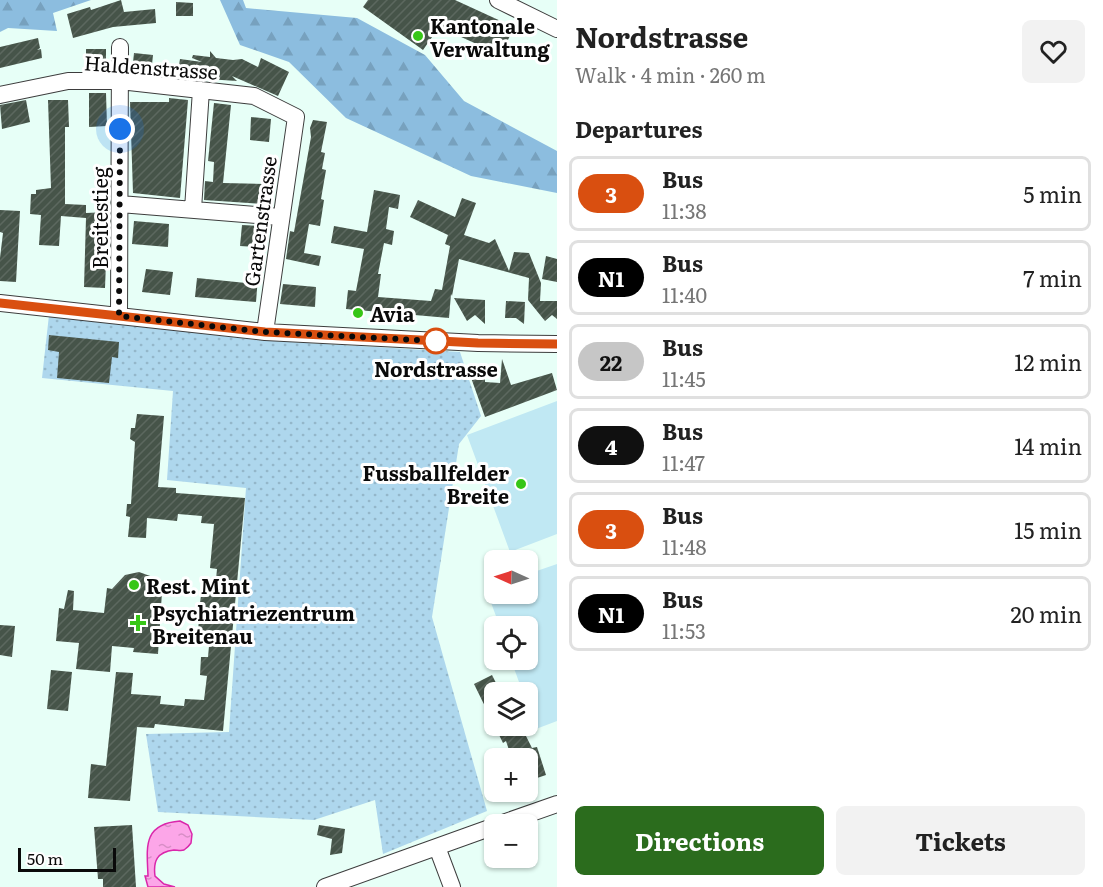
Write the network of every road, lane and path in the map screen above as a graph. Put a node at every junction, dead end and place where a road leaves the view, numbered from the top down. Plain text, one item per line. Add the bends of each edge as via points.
1 (498, 0) edge
2 (557, 29) edge
3 (120, 47) dead end
4 (120, 81) junction
5 (201, 90) junction
6 (0, 95) edge
7 (296, 117) joint
8 (120, 204) junction
9 (193, 209) junction
10 (280, 217) junction
11 (0, 303) edge
12 (119, 316) junction
13 (265, 332) junction
14 (557, 344) edge
15 (557, 804) edge
16 (528, 814) edge
17 (484, 829) edge
18 (436, 847) junction
19 (325, 887) edge
20 (452, 887) edge

1 - 2 street
3 - 4 street, Breitestieg
4 - 5 street, Haldenstrasse
4 - 6 street, Haldenstrasse via 68,81
4 - 8 street, Breitestieg
5 - 7 street, Haldenstrasse via 254,96
5 - 9 street
7 - 10 street, Gartenstrasse
8 - 9 street
8 - 12 street, Breitestieg
9 - 10 street
10 - 13 street, Gartenstrasse
11 - 12 street
12 - 13 street
13 - 14 street
15 - 16 street
17 - 18 street
18 - 19 street
18 - 20 street

